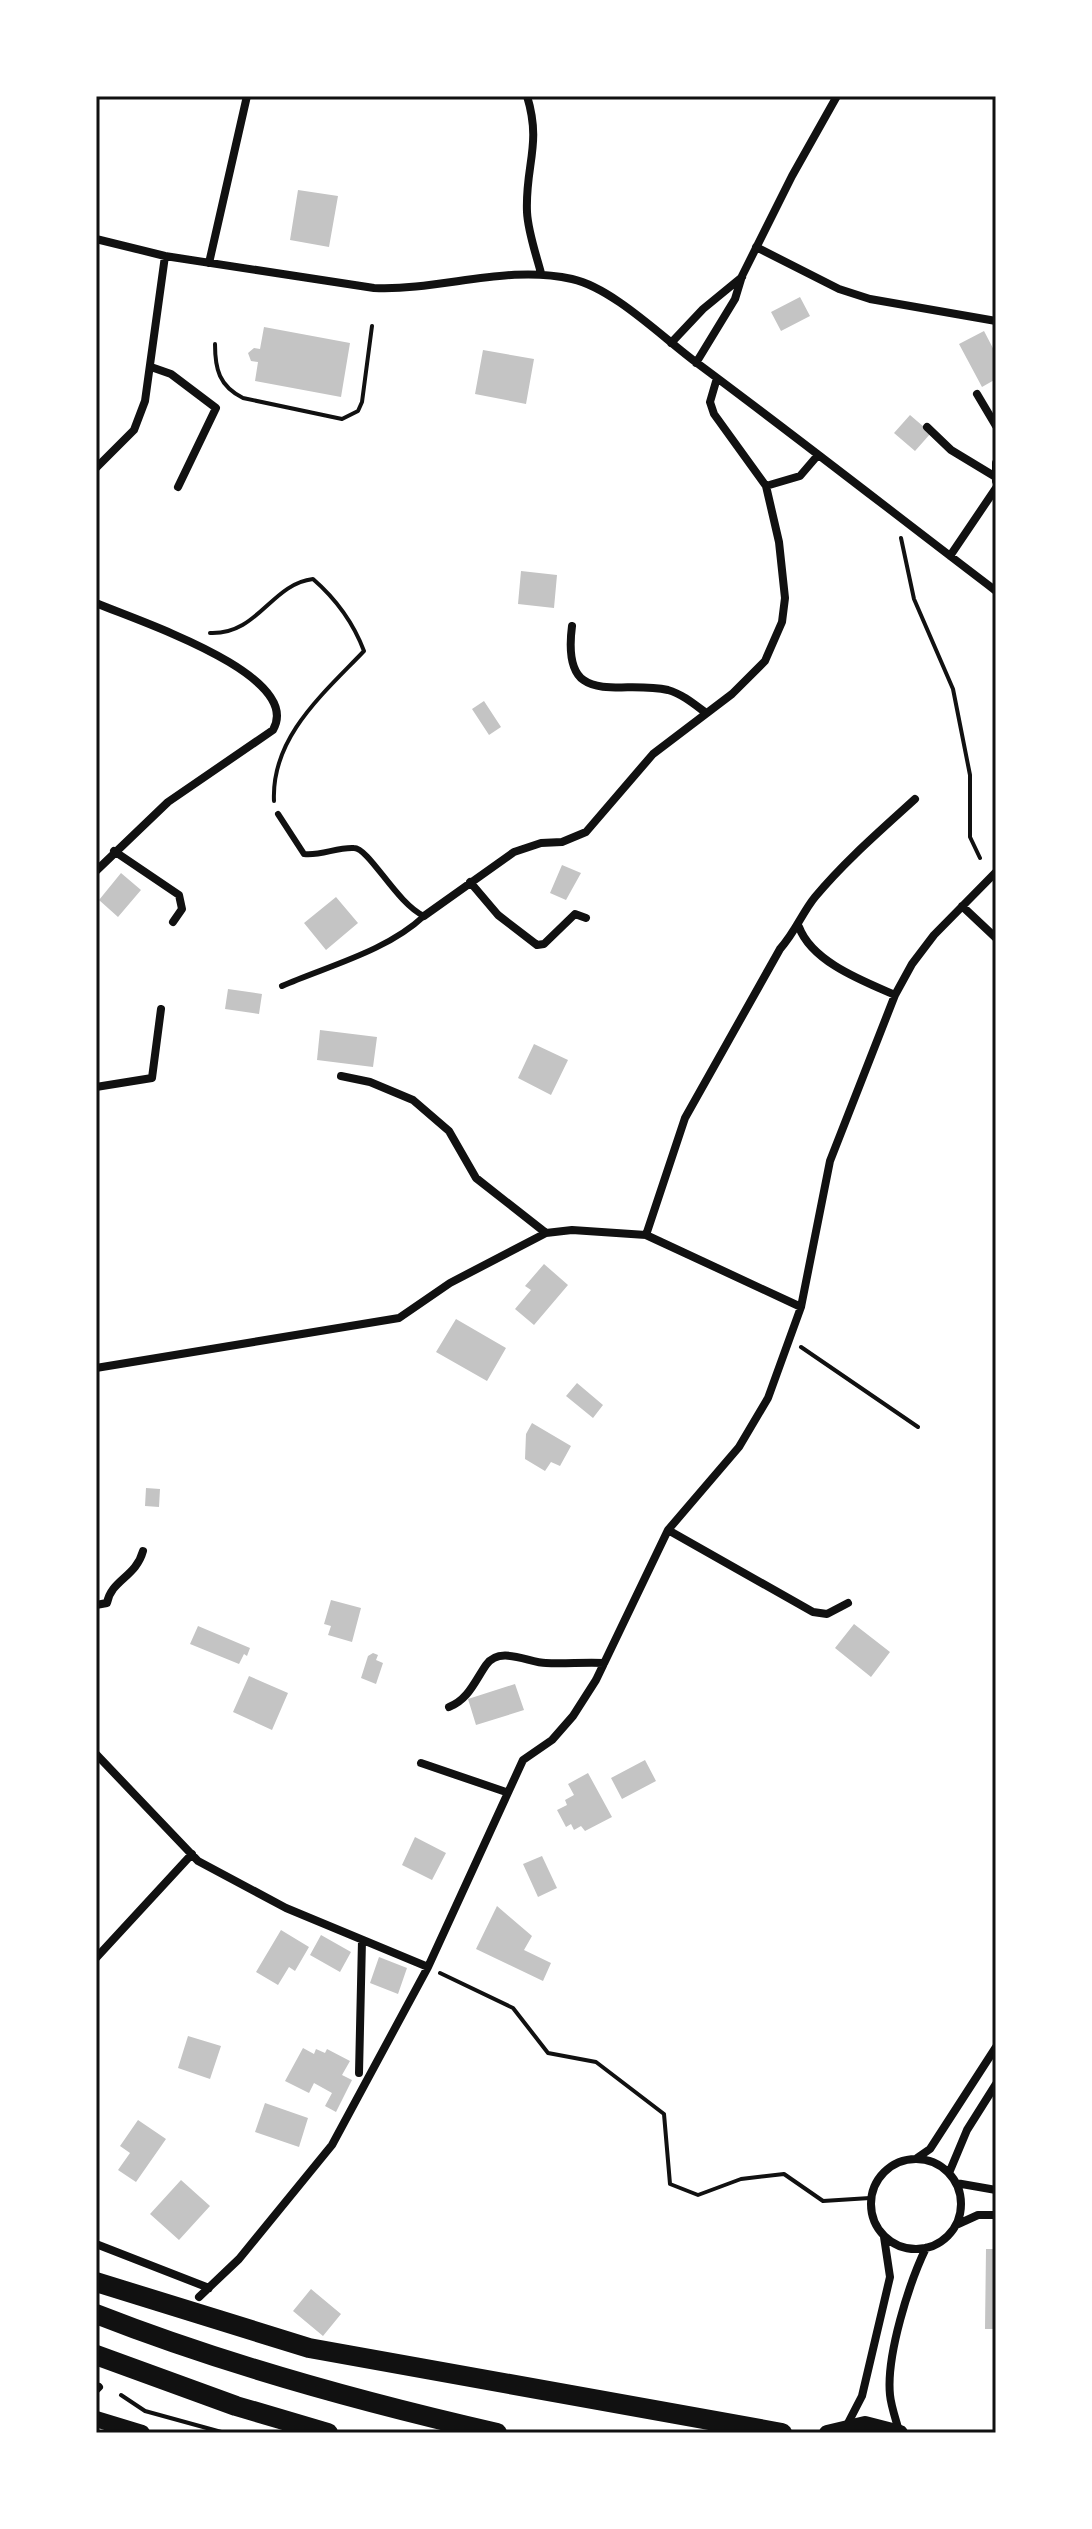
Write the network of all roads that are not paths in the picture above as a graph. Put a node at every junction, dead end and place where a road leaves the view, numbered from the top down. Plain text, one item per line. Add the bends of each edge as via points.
1 (247, 96) edge
2 (527, 96) edge
3 (837, 96) edge
4 (96, 239) edge
5 (756, 247) junction
6 (165, 256) junction
7 (209, 263) junction
8 (541, 273) junction
9 (742, 276) junction
10 (996, 321) edge
11 (671, 343) junction
12 (696, 363) junction
13 (151, 367) junction
14 (717, 378) junction
15 (977, 394) dead end
16 (996, 426) edge
17 (927, 427) dead end
18 (818, 455) junction
19 (996, 463) edge
20 (96, 468) edge
21 (995, 478) edge
22 (766, 486) junction
23 (178, 487) dead end
24 (996, 488) edge
25 (950, 556) junction
26 (996, 591) edge
27 (96, 603) edge
28 (572, 626) dead end
29 (706, 713) junction
30 (915, 799) dead end
31 (278, 814) road end
32 (114, 851) junction
33 (96, 871) edge
34 (996, 872) edge
35 (470, 882) junction
36 (962, 906) junction
37 (424, 916) junction
38 (586, 918) dead end
39 (173, 922) dead end
40 (799, 927) junction
41 (996, 938) edge
42 (282, 986) dead end
43 (895, 995) junction
44 (161, 1009) dead end
45 (341, 1076) dead end
46 (96, 1087) edge
47 (546, 1233) junction
48 (646, 1235) junction
49 (801, 1307) junction
50 (96, 1368) edge
51 (668, 1530) junction
52 (143, 1551) dead end
53 (848, 1603) dead end
54 (96, 1605) edge
55 (604, 1663) junction
56 (449, 1707) dead end
57 (96, 1754) edge
58 (421, 1763) dead end
59 (506, 1792) junction
60 (192, 1854) junction
61 (362, 1940) junction
62 (96, 1958) edge
63 (428, 1967) junction
64 (996, 2047) edge
65 (359, 2073) dead end
66 (996, 2084) edge
67 (917, 2158) junction
68 (949, 2173) junction
69 (956, 2183) junction
70 (996, 2190) edge
71 (996, 2215) edge
72 (956, 2225) junction
73 (884, 2237) junction
74 (96, 2244) edge
75 (926, 2248) junction
76 (96, 2282) edge
77 (209, 2288) junction
78 (199, 2297) dead end
79 (96, 2314) edge
80 (96, 2355) edge
81 (96, 2419) edge
82 (847, 2425) junction
83 (142, 2433) edge
84 (328, 2433) edge
85 (497, 2433) edge
86 (782, 2433) edge
87 (827, 2433) edge
88 (900, 2433) edge

1 - 7 street
2 - 8 street via 536,141 527,214
3 - 5 street
4 - 6 street
5 - 9 street
5 - 10 street via 870,299
6 - 7 street
6 - 13 street
7 - 8 street via 399,289
8 - 11 street via 600,290
9 - 11 street
9 - 12 street via 731,307
11 - 12 street
12 - 14 street
13 - 20 street via 134,430
13 - 23 street via 171,374 216,408
14 - 18 street
14 - 22 street via 710,402 714,414
15 - 16 street
17 - 21 street
18 - 22 street via 800,476
18 - 25 street
19 - 21 street
22 - 29 street via 785,577 782,622 765,661
24 - 25 street
25 - 26 street
27 - 32 street via 230,661 269,693 277,713 273,730 188,786
28 - 29 street via 568,655 574,670 594,685 666,690
29 - 35 street via 653,754 586,832 514,852
30 - 40 street via 830,881
31 - 37 lane via 304,854 356,847 366,852 401,902
32 - 33 street
32 - 39 street via 179,895 182,909
34 - 36 street
35 - 37 street
35 - 38 street via 498,915 537,945 575,914
36 - 41 street
36 - 43 street via 912,964
37 - 42 lane via 362,952
40 - 43 street via 819,953
40 - 48 street via 780,949 685,1118
43 - 49 street via 830,1161
44 - 46 street via 152,1078
45 - 47 street via 413,1100 449,1131 476,1178
47 - 48 street
47 - 50 street via 450,1283 399,1318
48 - 49 street
49 - 51 street via 768,1398 739,1447
51 - 53 street via 813,1612 827,1614
51 - 55 street
52 - 54 street via 139,1568 109,1592 107,1603
55 - 56 street via 495,1658 467,1695
55 - 59 street via 565,1728 523,1760
57 - 60 street
58 - 59 street
59 - 63 street
60 - 61 street via 286,1908
60 - 62 street
61 - 63 street
61 - 65 street
63 - 77 street via 332,2145 290,2200
64 - 67 street via 930,2149
66 - 68 street via 967,2130
67 - 68 street
67 - 73 street via 886,2169 875,2182 870,2198 875,2225
68 - 69 street
69 - 70 street
69 - 72 street via 961,2212
71 - 72 street via 978,2215
72 - 75 street via 938,2244
73 - 75 street via 897,2245
73 - 82 street via 890,2277 862,2396
74 - 77 street
75 - 88 street via 909,2282 893,2362 890,2394
76 - 86 highway via 309,2348
77 - 78 street
79 - 85 highway via 275,2376
80 - 84 highway
81 - 83 main road
82 - 87 main road
82 - 88 main road via 882,2426

